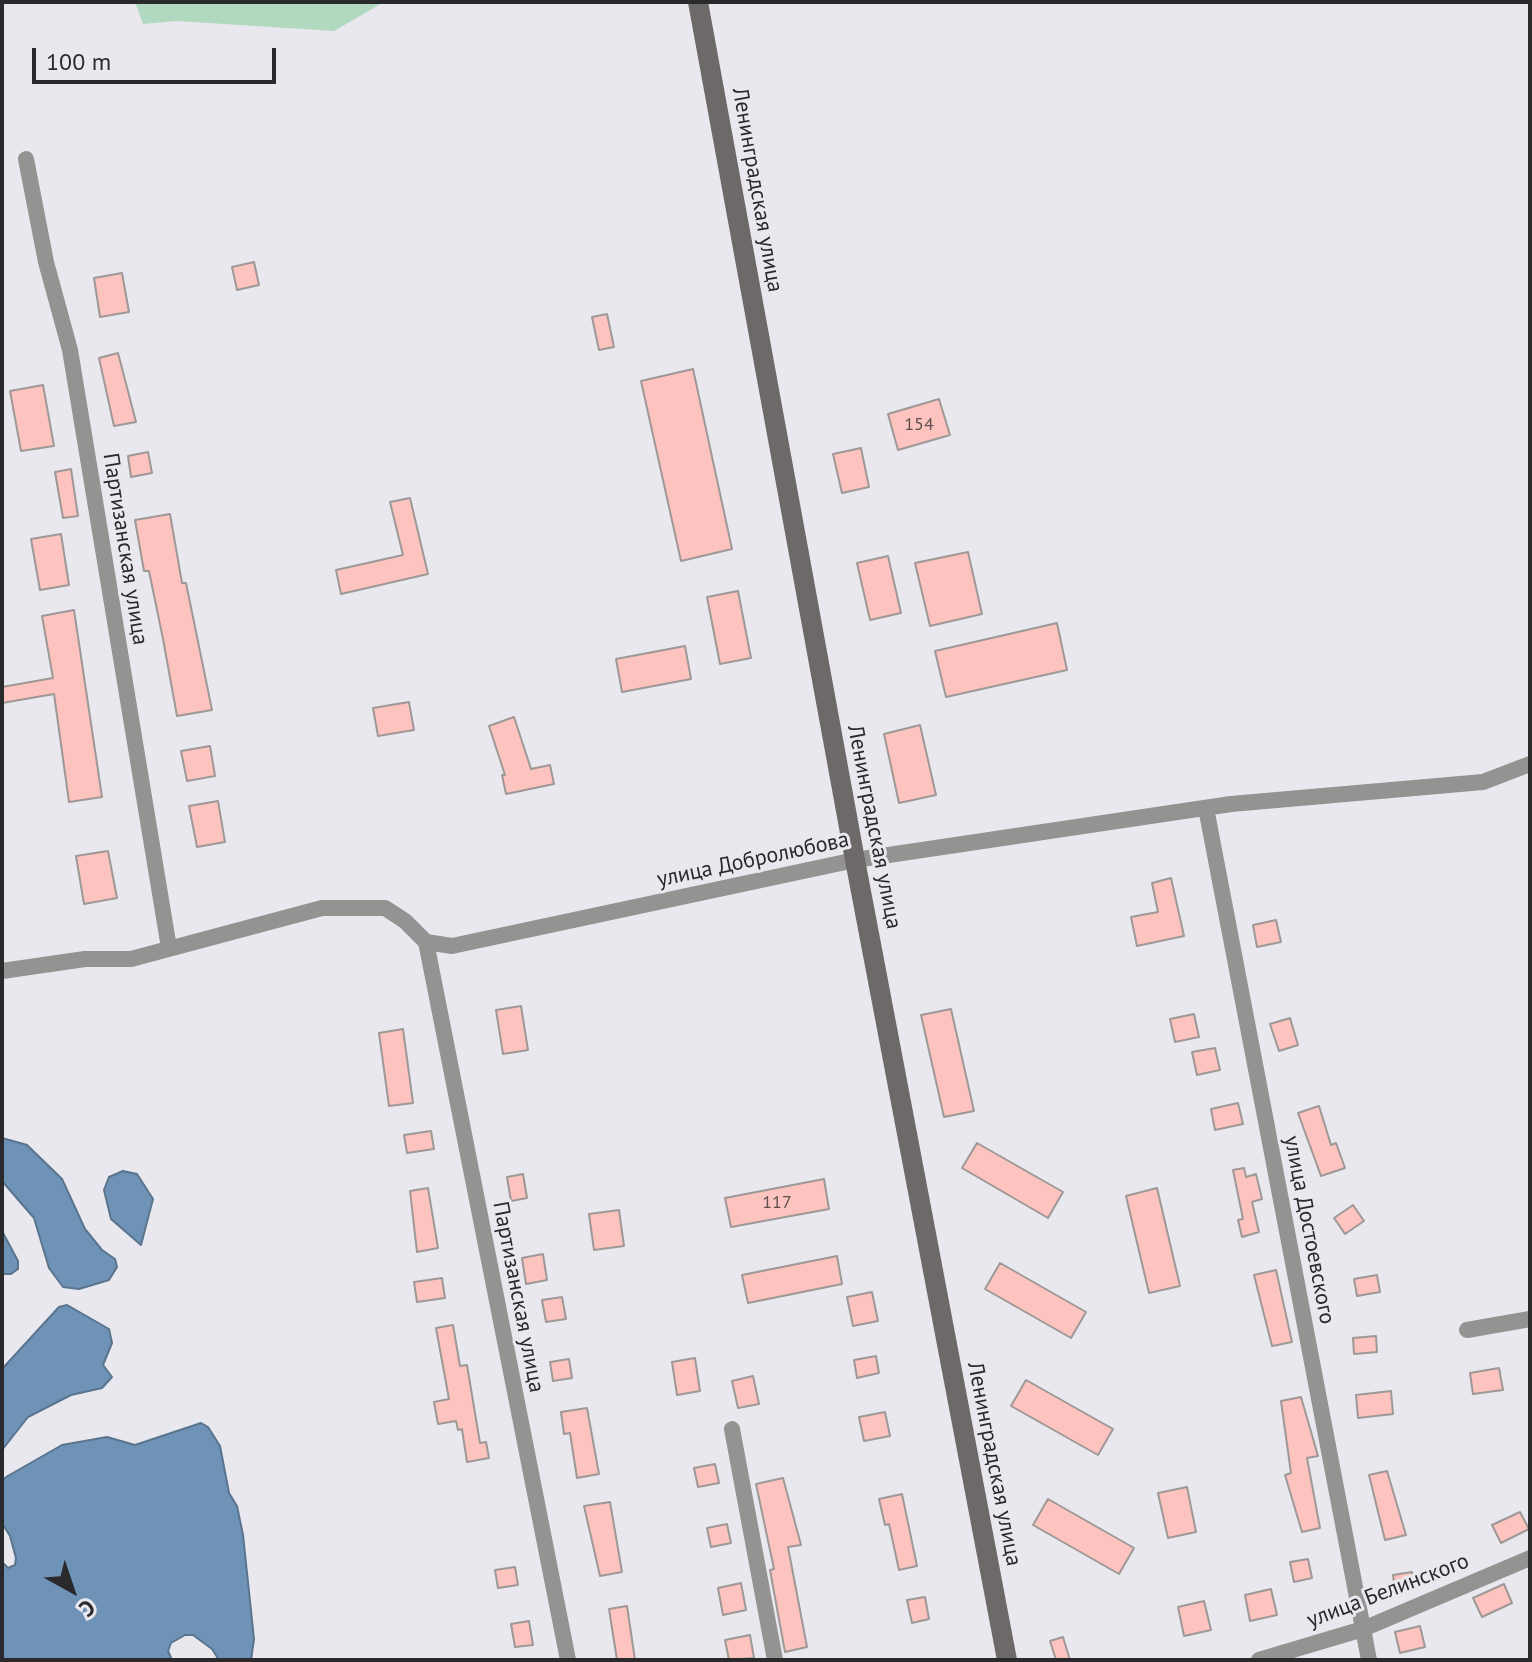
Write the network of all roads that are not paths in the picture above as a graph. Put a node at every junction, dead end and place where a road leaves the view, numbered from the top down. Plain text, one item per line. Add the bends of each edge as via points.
1 (698, 2) edge
2 (26, 159) dead end
3 (1530, 764) edge
4 (1206, 808) junction
5 (855, 860) junction
6 (426, 942) junction
7 (169, 948) junction
8 (2, 971) edge
9 (1530, 1319) edge
10 (1467, 1330) dead end
11 (732, 1429) dead end
12 (1530, 1558) edge
13 (1363, 1629) junction
14 (568, 1660) edge
15 (775, 1660) edge
16 (1007, 1660) edge
17 (1259, 1660) edge
18 (1369, 1660) edge

1 - 5 street, Ленинградская улица
2 - 7 street, Партизанская улица via 70,350
3 - 4 street, улица Добролюбова via 1483,782
4 - 5 street, улица Добролюбова
4 - 13 street, улица Достоевского
5 - 6 street, улица Добролюбова via 452,946
5 - 16 street, Ленинградская улица
6 - 7 street via 385,908 322,908
6 - 14 street, Партизанская улица
7 - 8 street via 131,959 85,959
9 - 10 street
11 - 15 street
12 - 13 street, улица Белинского
13 - 17 street, улица Белинского
13 - 18 street, улица Достоевского

